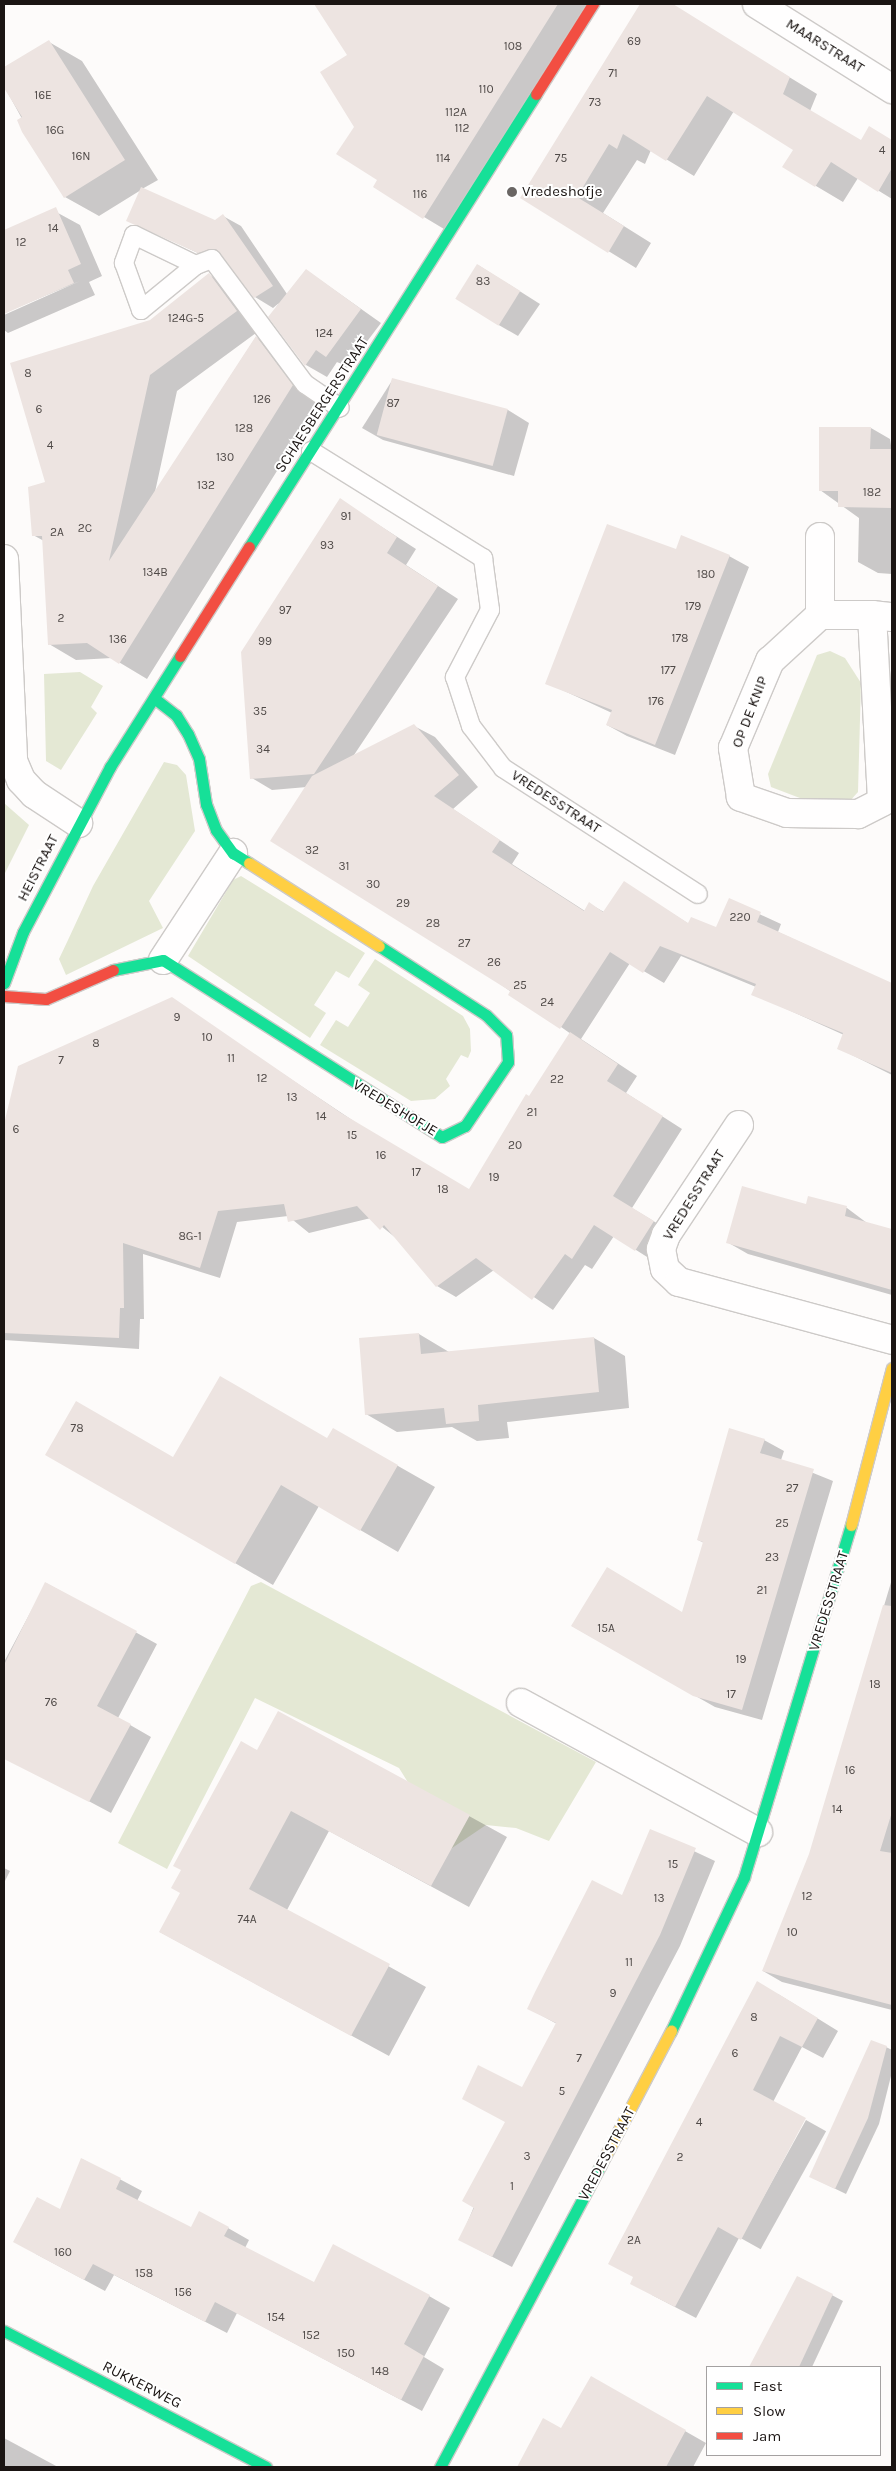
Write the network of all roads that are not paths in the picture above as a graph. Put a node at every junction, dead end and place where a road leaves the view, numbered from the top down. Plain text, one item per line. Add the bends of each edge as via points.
1 (593, 4) edge
2 (758, 4) edge
3 (892, 89) edge
4 (196, 265) dead end
5 (340, 408) junction
6 (311, 451) junction
7 (820, 537) dead end
8 (4, 558) edge
9 (820, 615) junction
10 (882, 616) edge
11 (154, 698) junction
12 (7, 711) edge
13 (78, 823) junction
14 (233, 853) junction
15 (698, 894) dead end
16 (163, 960) junction
17 (4, 983) edge
18 (4, 996) edge
19 (739, 1125) dead end
20 (892, 1340) edge
21 (892, 1368) edge
22 (521, 1703) dead end
23 (758, 1832) junction
24 (4, 2331) edge
25 (266, 2467) edge
26 (440, 2467) edge

1 - 5 street, SCHAESBERGERSTRAAT
2 - 3 street, MAARSTRAAT
4 - 5 lane via 205,259 220,266 305,384
5 - 6 street, SCHAESBERGERSTRAAT
6 - 11 street, SCHAESBERGERSTRAAT
6 - 15 lane, VREDESSTRAAT via 482,558 490,610 455,677 471,726 503,768
7 - 9 street
8 - 12 street
9 - 10 street, OP DE KNIP
9 - 10 street, OP DE KNIP via 770,661 733,748 741,797 787,813 858,814 882,802
11 - 13 street, SCHAESBERGERSTRAAT
11 - 14 street, VREDESHOFJE via 176,715 188,734 199,759 206,804 216,830
12 - 13 street via 13,761 21,780 50,807
13 - 17 street, HEISTRAAT via 23,932
14 - 16 street
14 - 16 street, VREDESHOFJE via 486,1015 506,1035 508,1062 465,1126 450,1135 433,1134
16 - 18 street via 126,965 46,999
19 - 20 street, VREDESSTRAAT via 666,1234 661,1249 665,1269 679,1282
21 - 23 street, VREDESSTRAAT via 866,1476
22 - 23 street
23 - 26 street, VREDESSTRAAT via 744,1877 688,2000
24 - 25 street, RUKKERWEG

